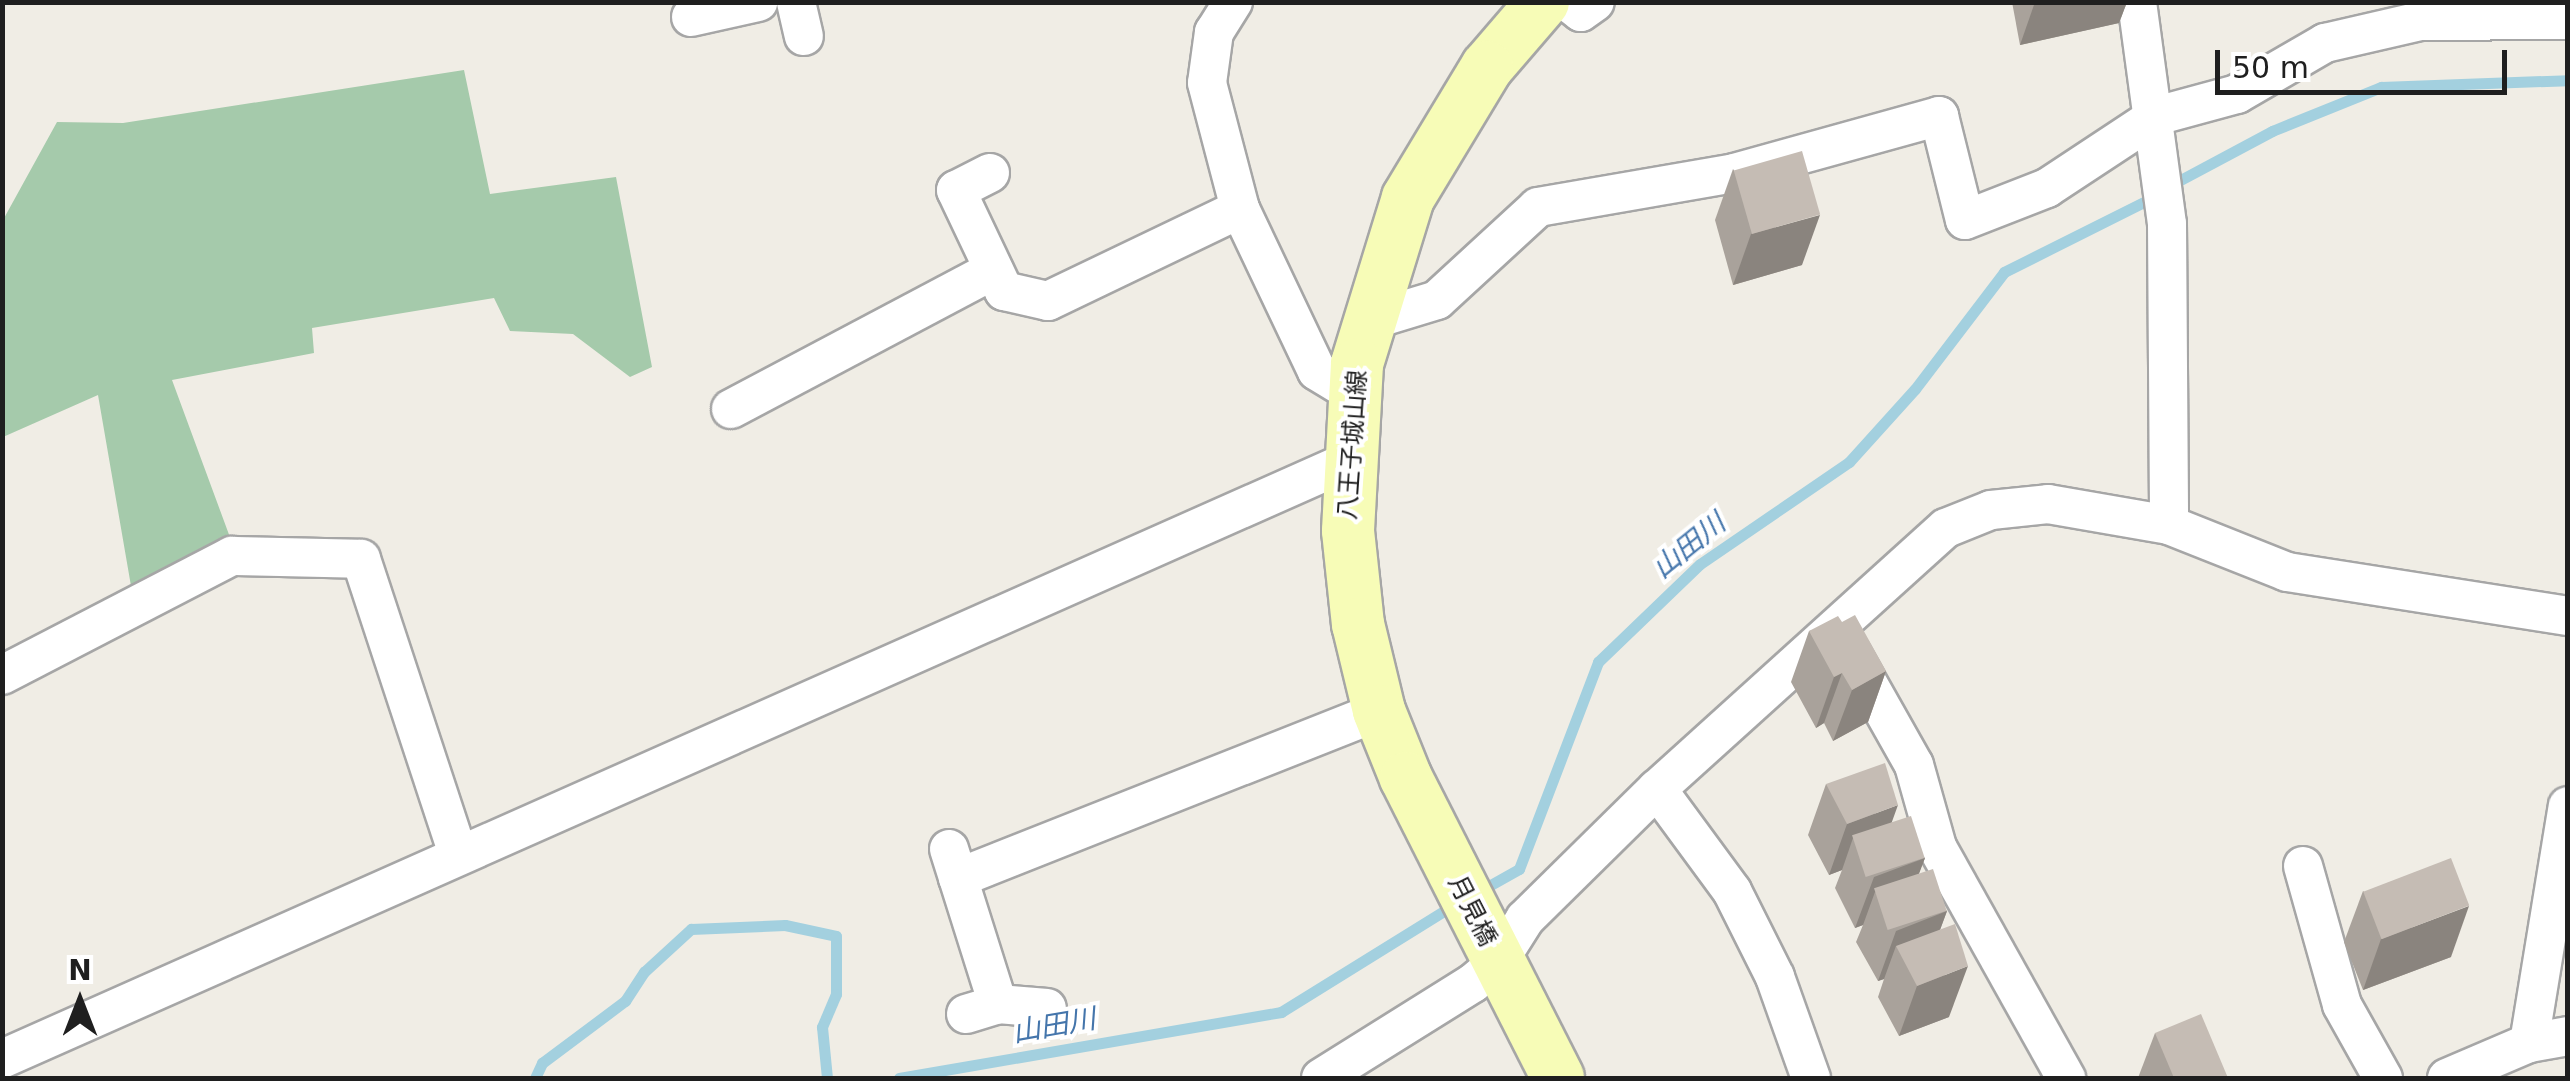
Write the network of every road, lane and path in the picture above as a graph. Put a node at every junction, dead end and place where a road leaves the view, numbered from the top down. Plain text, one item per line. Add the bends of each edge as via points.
1 (758, 2) edge
2 (1233, 2) edge
3 (1543, 2) edge
4 (1568, 2) edge
5 (1595, 2) edge
6 (2137, 2) edge
7 (691, 17) dead end
8 (2568, 20) edge
9 (2156, 116) junction
10 (990, 173) dead end
11 (1240, 209) junction
12 (994, 270) junction
13 (1368, 321) junction
14 (1353, 393) junction
15 (731, 410) dead end
16 (1348, 460) junction
17 (2168, 524) junction
18 (2568, 616) edge
19 (1838, 631) junction
20 (2, 674) edge
21 (1379, 711) junction
22 (1658, 789) junction
23 (2568, 806) edge
24 (458, 854) junction
25 (1447, 860) joint
26 (2303, 866) dead end
27 (1498, 962) junction
28 (1047, 1008) dead end
29 (2568, 1036) edge
30 (2529, 1043) junction
31 (2, 1060) edge
32 (1321, 1078) edge
33 (1558, 1078) edge
34 (1812, 1078) edge
35 (2066, 1078) edge
36 (2383, 1078) edge
37 (2447, 1078) edge

1 - 7 street
2 - 11 street via 1214,32 1207,83
3 - 13 main road, 八王子城山線 via 1488,67 1426,162
4 - 5 street via 1581,12
6 - 9 street
8 - 9 street via 2420,21 2363,34 2325,43 2237,94
9 - 13 street via 2047,188 1965,220 1939,116 1734,173 1538,207 1437,300
9 - 17 street via 2167,224
10 - 12 street via 956,190
11 - 12 street via 1048,301 1004,291
11 - 14 street via 1317,370
12 - 15 street
13 - 14 main road, 八王子城山線
14 - 16 main road, 八王子城山線
16 - 21 main road, 八王子城山線 via 1358,624
16 - 24 street
17 - 18 street via 2287,572
17 - 19 street via 2048,504 1990,510 1946,528
19 - 22 street
19 - 35 street via 1914,765 1937,847
20 - 24 street via 232,556 361,559
21 - 25 main road, 八王子城山線
21 - 28 street via 954,864 982,1009
22 - 27 street via 1526,918
22 - 34 street via 1732,891 1775,978
23 - 30 street
24 - 31 street
25 - 27 main road, 月見橋
26 - 36 street via 2342,1004
27 - 32 street
27 - 33 main road
29 - 30 street
30 - 37 street

